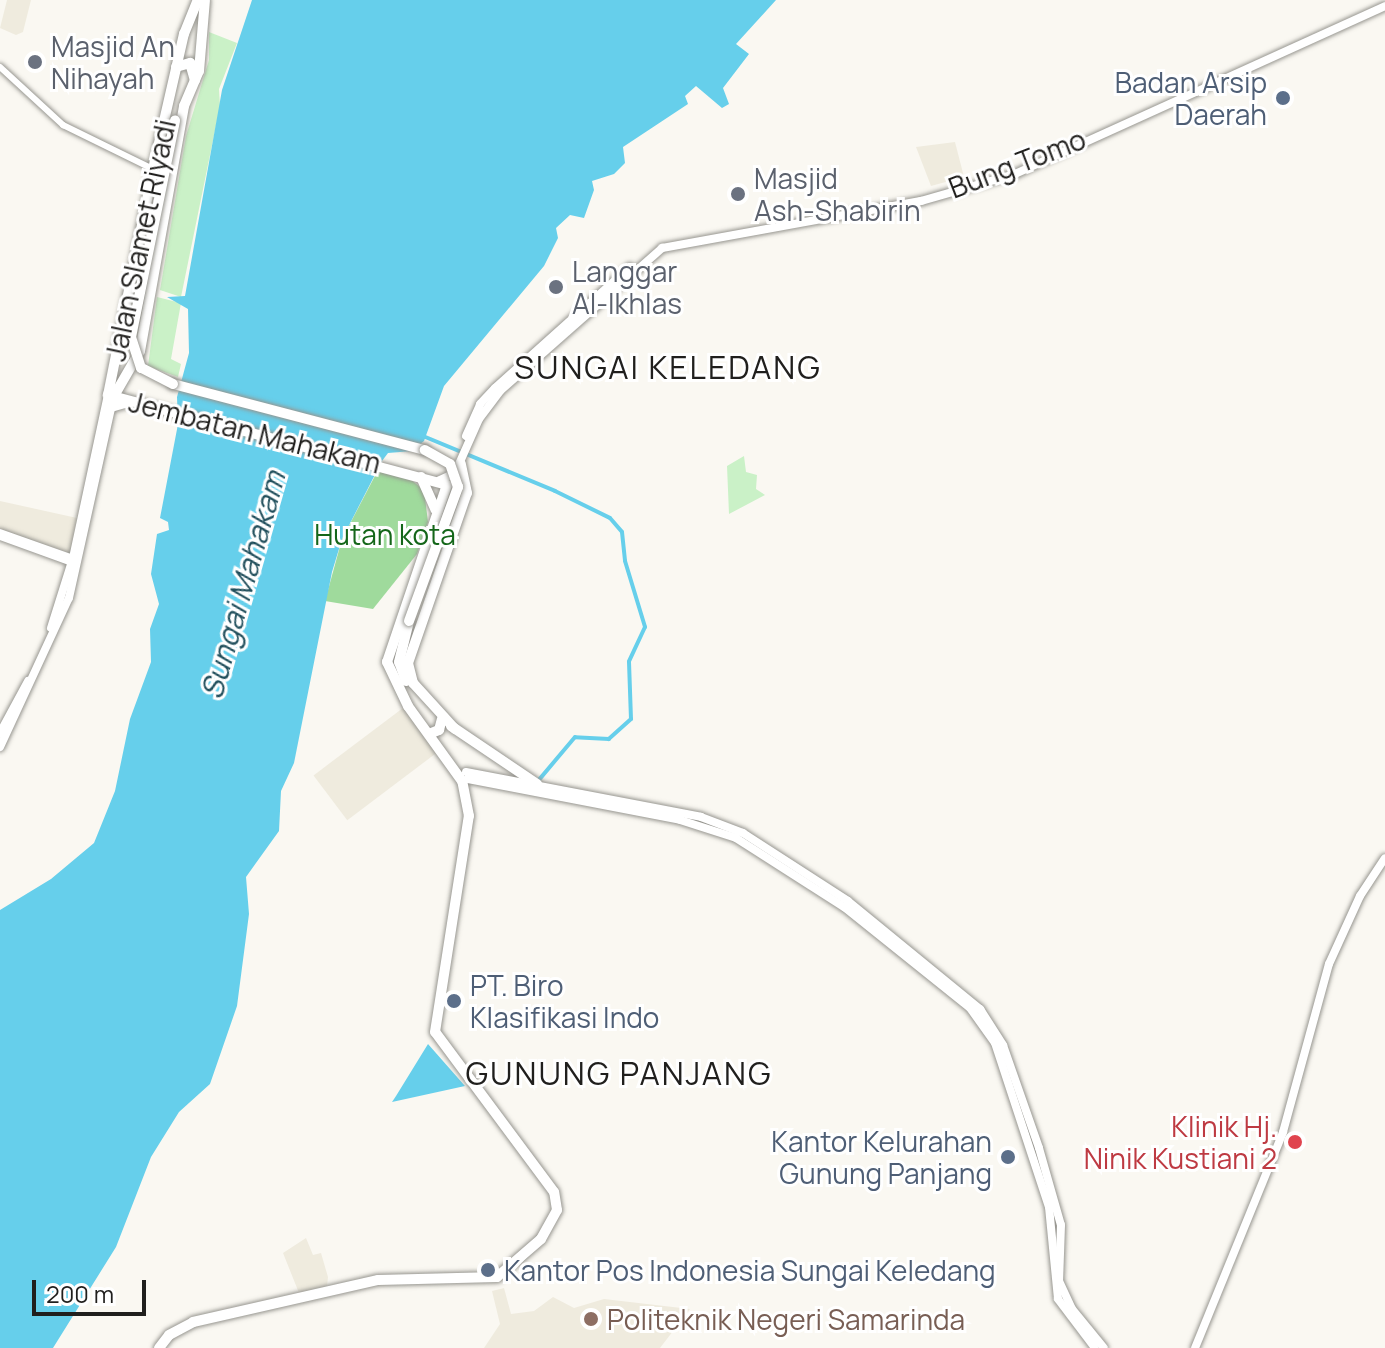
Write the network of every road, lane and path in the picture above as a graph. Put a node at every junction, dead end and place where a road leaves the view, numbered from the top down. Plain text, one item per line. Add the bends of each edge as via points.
1 (198, 0) edge
2 (205, 0) edge
3 (1385, 4) edge
4 (0, 67) edge
5 (176, 67) junction
6 (195, 82) junction
7 (153, 169) junction
8 (167, 205) junction
9 (136, 264) junction
10 (617, 282) junction
11 (111, 397) junction
12 (461, 464) junction
13 (426, 478) junction
14 (448, 482) junction
15 (436, 516) junction
16 (0, 534) edge
17 (76, 561) junction
18 (438, 716) junction
19 (419, 721) junction
20 (455, 729) junction
21 (0, 733) edge
22 (429, 734) junction
23 (0, 747) edge
24 (463, 776) junction
25 (537, 784) junction
26 (566, 794) junction
27 (1385, 858) edge
28 (1020, 1102) junction
29 (162, 1348) edge
30 (1095, 1348) edge
31 (1104, 1348) edge
32 (1197, 1348) edge

1 - 5 highway, Jalan Slamet Riyadi
2 - 6 highway, Jalan Slamet Riyadi
3 - 10 main road, Bung Tomo via 1022,166 945,193 685,236 656,246
4 - 7 street via 63,125
5 - 6 highway via 190,63
5 - 7 highway, Jalan Slamet Riyadi
6 - 8 highway, Jalan Slamet Riyadi via 184,106
6 - 18 highway, Jalan Slamet Riyadi, bridge via 175,120 131,337 141,368 173,384 425,450 450,464 458,487 399,662 408,686
7 - 9 highway, Jalan Slamet Riyadi
8 - 9 highway via 151,264 144,269
8 - 11 highway, Jalan Slamet Riyadi via 140,351
9 - 11 highway, Jalan Slamet Riyadi
10 - 12 main road, Bung Tomo via 489,404
10 - 14 main road, Bung Tomo via 480,404
11 - 13 highway, Jembatan Mahakam
11 - 17 main road
12 - 14 main road, Bung Tomo
12 - 20 highway via 467,493 408,663 413,683
13 - 14 highway, Jembatan Mahakam
13 - 15 highway
14 - 15 highway
15 - 19 highway via 387,662 392,681
16 - 17 street
17 - 21 main road via 49,634
17 - 23 main road via 46,652
18 - 19 highway
18 - 20 highway
18 - 22 highway via 439,730
19 - 22 highway
20 - 25 highway
22 - 24 highway
24 - 25 main road
24 - 26 main road
24 - 29 highway via 469,827 435,1032 554,1192 557,1210 548,1232 501,1276 473,1281 396,1277 193,1322 169,1335
25 - 26 main road
26 - 28 main road via 723,824 836,893 980,1009 1003,1045
27 - 32 main road via 1341,937 1311,1022 1292,1106
28 - 30 main road via 1055,1229 1052,1273 1058,1299
28 - 31 main road via 1061,1225 1059,1281 1072,1309

